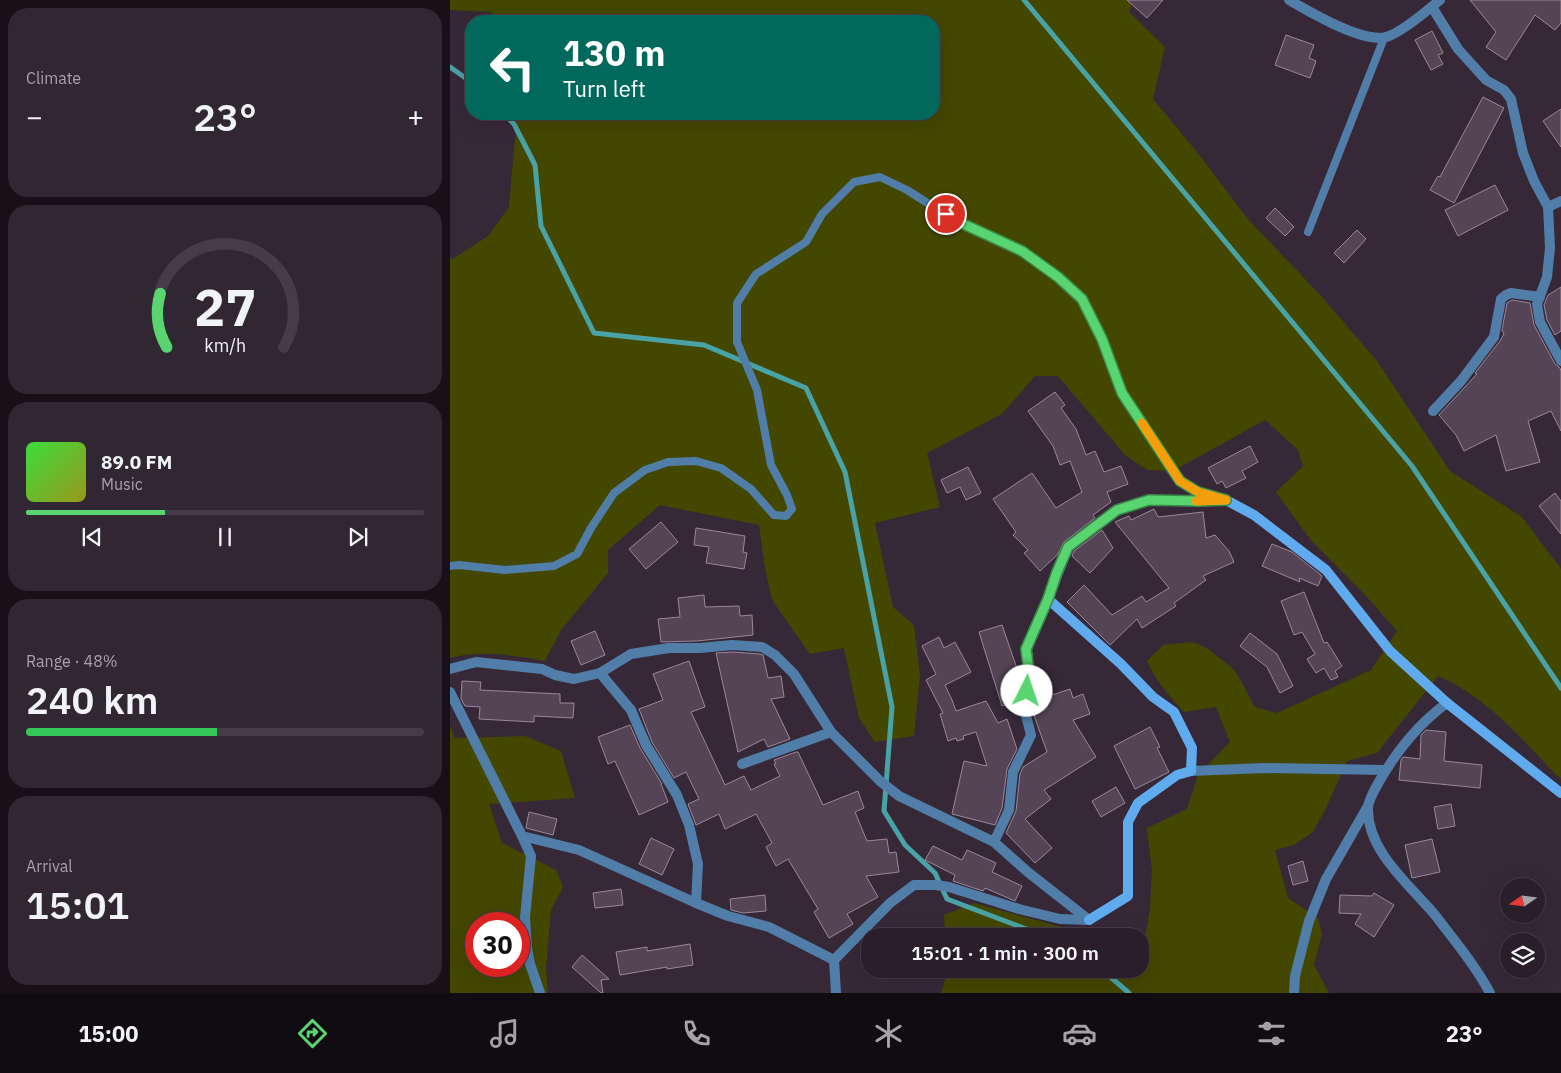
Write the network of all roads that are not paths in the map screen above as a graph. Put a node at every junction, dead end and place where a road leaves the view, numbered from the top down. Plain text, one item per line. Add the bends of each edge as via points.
1 (1289, 0) edge
2 (1440, 0) edge
3 (1432, 7) junction
4 (1384, 38) junction
5 (1561, 200) edge
6 (1548, 208) junction
7 (1308, 232) dead end
8 (1540, 297) junction
9 (1561, 361) edge
10 (1433, 411) dead end
11 (1226, 500) junction
12 (450, 566) edge
13 (1048, 599) junction
14 (450, 669) edge
15 (600, 673) junction
16 (450, 692) edge
17 (1447, 703) junction
18 (831, 732) junction
19 (742, 764) dead end
20 (1385, 770) junction
21 (1191, 771) junction
22 (1561, 793) edge
23 (1368, 806) junction
24 (522, 836) junction
25 (994, 842) junction
26 (696, 904) junction
27 (1089, 920) junction
28 (834, 960) junction
29 (540, 993) edge
30 (836, 993) edge
31 (1294, 993) edge
32 (1490, 993) edge

1 - 4 street via 1325,20
2 - 3 street
3 - 4 street via 1398,33
3 - 6 street via 1458,48 1486,80 1504,90 1511,99 1523,153
4 - 7 lane
5 - 6 street
6 - 8 street via 1550,248 1547,277
8 - 9 street via 1537,304 1540,322
8 - 10 street via 1511,293 1501,299 1494,337 1461,381
11 - 12 lane via 1198,492 1180,481 1122,393 1102,339 1082,299 1022,251 959,222 880,177 854,182 822,214 806,242 756,274 737,303 737,342 757,390 770,465 792,509 786,516 774,514 751,490 720,468 696,461 668,462 645,470 614,493 576,554 554,566 505,570
11 - 13 street via 1149,500 1117,510 1068,547
11 - 17 street via 1254,515 1326,570 1390,651
13 - 21 street via 1174,712 1192,748
13 - 25 street via 1026,649 1030,679 1024,704 1031,735 1013,772 1009,810
14 - 15 street via 476,662 542,669 574,679
15 - 18 street via 631,654 669,648 762,647 794,674
15 - 26 street via 632,710 646,745 677,795 698,864
16 - 24 street
17 - 20 street via 1407,739
17 - 22 street
18 - 19 street
18 - 25 street via 899,796
20 - 21 street via 1264,768
20 - 23 street
21 - 27 street via 1177,775 1138,803 1128,822 1128,896
23 - 31 street via 1326,879 1310,921 1295,976
23 - 32 street via 1369,827 1379,849 1450,936
24 - 26 street via 579,850
24 - 29 street via 531,856 525,918 527,948
25 - 27 street
26 - 28 street via 770,927
27 - 28 street via 1060,919 949,887 914,885 890,903
28 - 30 street

